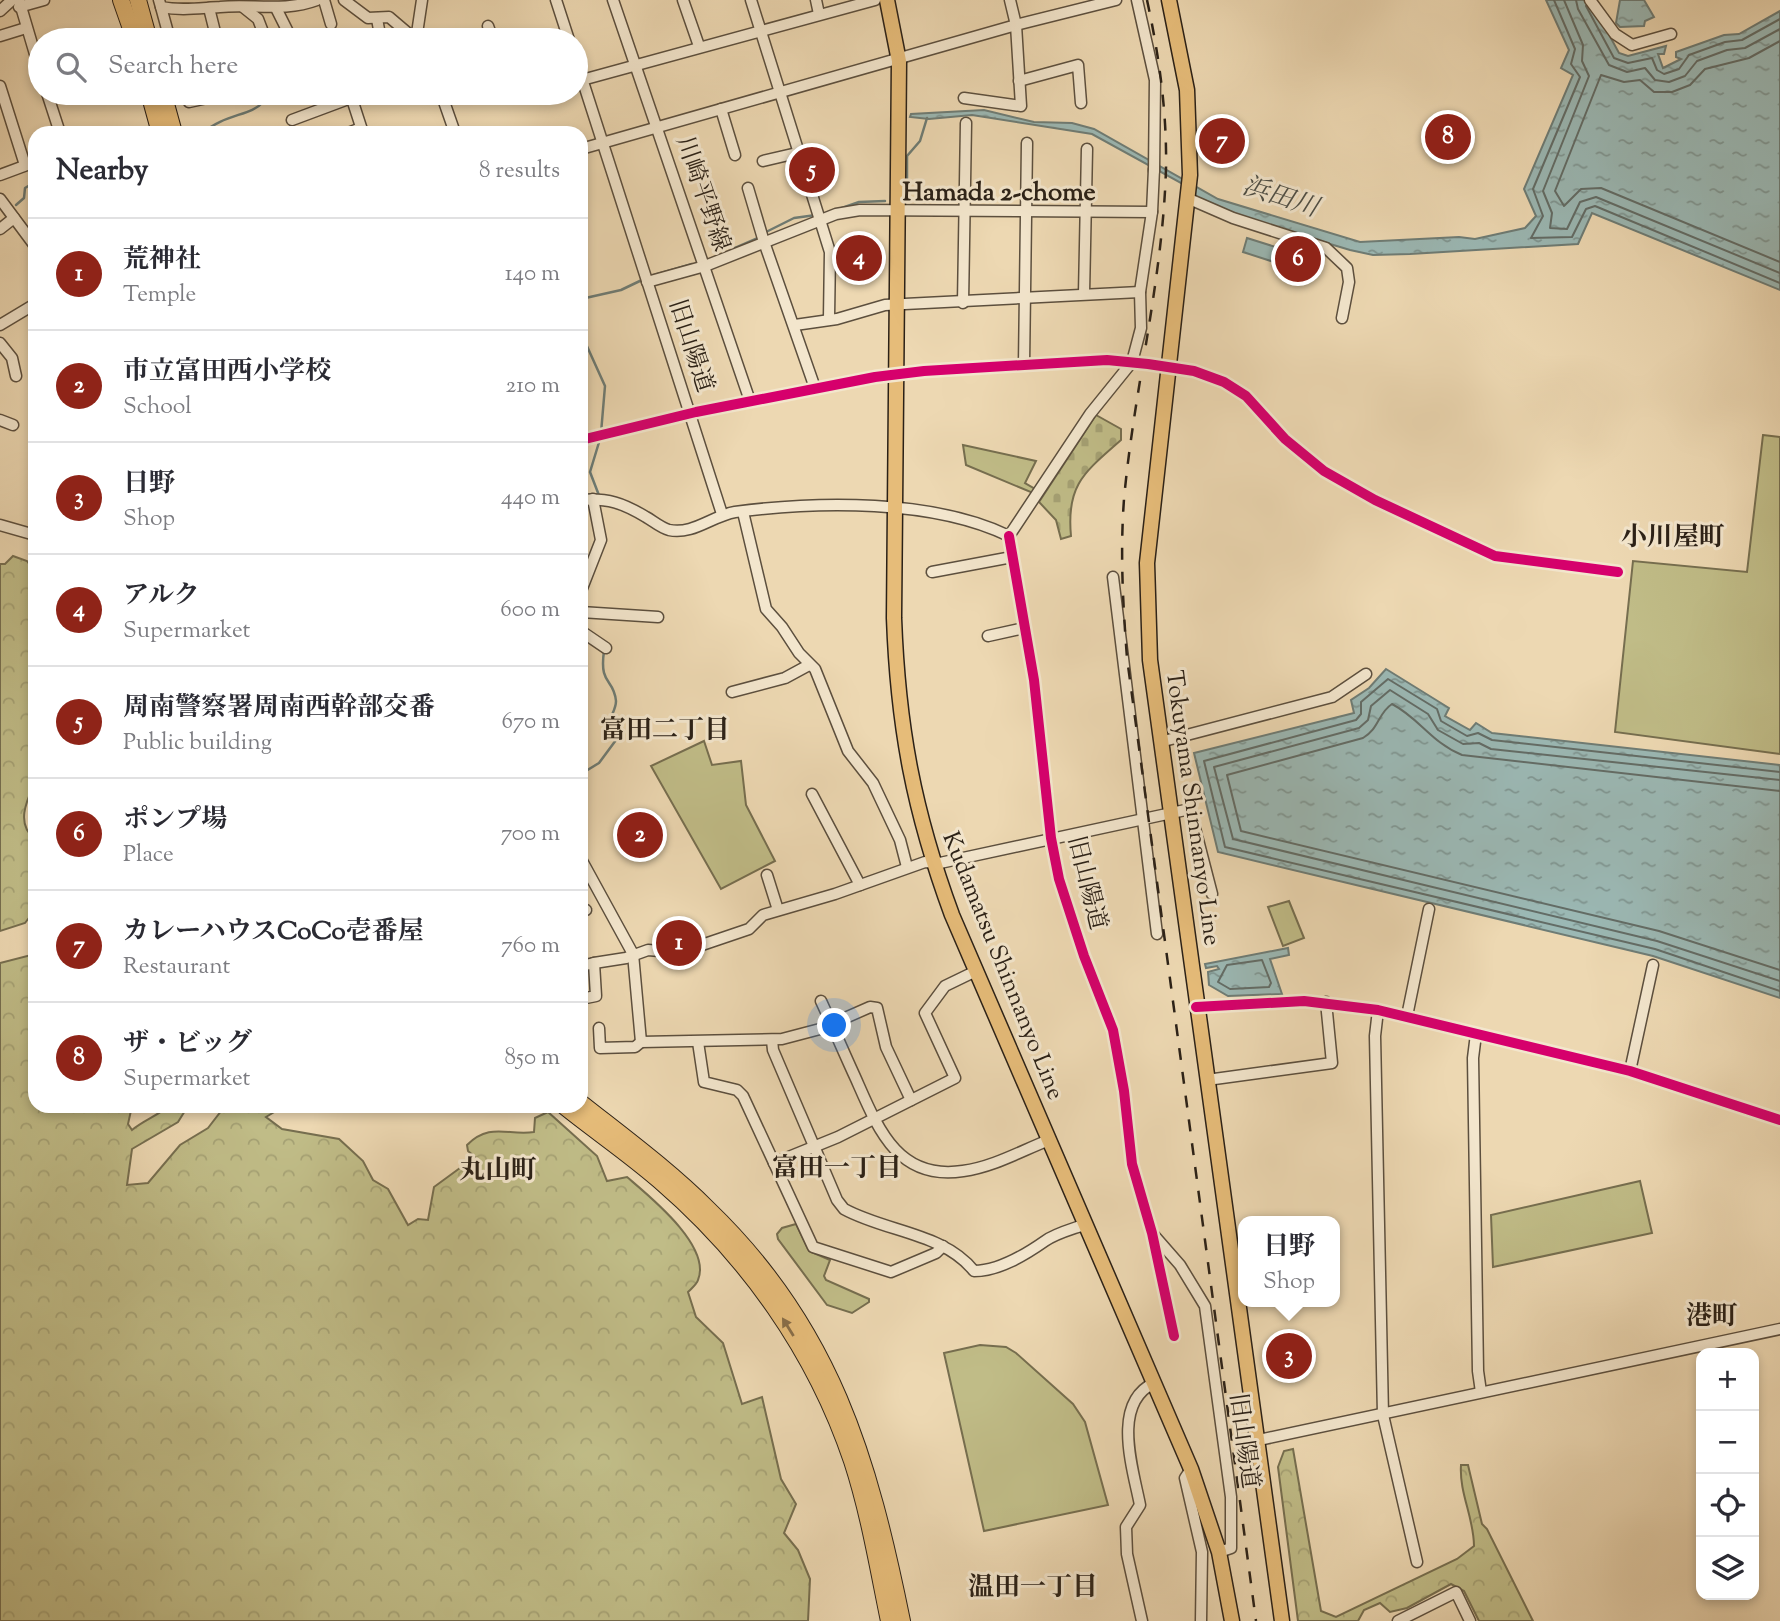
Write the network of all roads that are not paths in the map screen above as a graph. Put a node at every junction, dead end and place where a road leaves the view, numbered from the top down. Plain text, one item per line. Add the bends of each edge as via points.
1 (44, 0) edge
2 (121, 0) edge
3 (138, 0) edge
4 (315, 0) edge
5 (324, 0) edge
6 (344, 0) edge
7 (422, 0) edge
8 (556, 0) edge
9 (613, 0) edge
10 (683, 0) edge
11 (751, 0) edge
12 (816, 0) edge
13 (875, 0) edge
14 (887, 0) edge
15 (1010, 0) edge
16 (1116, 0) edge
17 (1137, 0) edge
18 (1169, 0) edge
19 (1590, 0) edge
20 (17, 2) edge
21 (160, 3) edge
22 (243, 7) junction
23 (209, 8) junction
24 (276, 8) junction
25 (0, 11) edge
26 (819, 14) junction
27 (377, 19) junction
28 (331, 24) dead end
29 (1016, 25) junction
30 (26, 28) junction
31 (131, 28) edge
32 (146, 28) edge
33 (167, 28) edge
34 (214, 28) edge
35 (261, 28) edge
36 (286, 28) edge
37 (379, 28) edge
38 (401, 28) edge
39 (418, 28) edge
40 (565, 28) edge
41 (760, 31) junction
42 (28, 34) edge
43 (1671, 34) dead end
44 (0, 36) edge
45 (699, 46) junction
46 (899, 61) junction
47 (636, 65) junction
48 (588, 69) edge
49 (1019, 80) junction
50 (0, 86) edge
51 (778, 93) junction
52 (964, 98) dead end
53 (588, 100) edge
54 (1082, 103) dead end
55 (51, 105) edge
56 (152, 105) edge
57 (166, 105) edge
58 (327, 105) edge
59 (354, 105) edge
60 (444, 105) edge
61 (721, 109) junction
62 (292, 120) dead end
63 (965, 123) dead end
64 (58, 126) edge
65 (158, 126) edge
66 (172, 126) edge
67 (360, 126) edge
68 (452, 126) edge
69 (657, 126) junction
70 (602, 143) junction
71 (1027, 143) dead end
72 (588, 147) edge
73 (1087, 149) dead end
74 (797, 153) junction
75 (735, 155) dead end
76 (28, 159) edge
77 (763, 162) dead end
78 (28, 165) edge
79 (0, 175) edge
80 (748, 188) dead end
81 (1188, 191) junction
82 (0, 199) edge
83 (1024, 208) junction
84 (896, 209) junction
85 (966, 209) junction
86 (1086, 209) junction
87 (1152, 212) junction
88 (14, 218) junction
89 (818, 218) junction
90 (0, 229) edge
91 (762, 236) junction
92 (28, 237) edge
93 (705, 266) junction
94 (647, 282) junction
95 (1140, 292) junction
96 (1084, 294) junction
97 (1026, 299) junction
98 (963, 303) junction
99 (894, 306) junction
100 (28, 308) edge
101 (829, 318) junction
102 (1342, 318) dead end
103 (0, 325) edge
104 (795, 325) junction
105 (0, 343) edge
106 (1132, 362) junction
107 (1024, 365) junction
108 (1168, 367) junction
109 (896, 375) junction
110 (16, 376) dead end
111 (815, 388) junction
112 (750, 401) junction
113 (690, 414) junction
114 (0, 420) edge
115 (13, 425) dead end
116 (588, 438) edge
117 (588, 499) edge
118 (588, 502) edge
119 (895, 508) junction
120 (744, 512) junction
121 (722, 514) junction
122 (0, 525) edge
123 (28, 533) edge
124 (1009, 536) junction
125 (1012, 557) junction
126 (932, 572) dead end
127 (1618, 572) dead end
128 (588, 573) edge
129 (1113, 577) dead end
130 (588, 612) edge
131 (658, 617) dead end
132 (1024, 628) junction
133 (588, 636) edge
134 (988, 636) dead end
135 (606, 648) dead end
136 (809, 665) junction
137 (1366, 674) dead end
138 (732, 692) dead end
139 (1160, 742) junction
140 (811, 794) dead end
141 (1170, 814) junction
142 (1142, 818) junction
143 (1051, 838) junction
144 (932, 862) junction
145 (907, 867) junction
146 (588, 872) edge
147 (767, 875) dead end
148 (860, 885) junction
149 (1212, 894) dead end
150 (1429, 909) dead end
151 (778, 910) junction
152 (1157, 934) dead end
153 (634, 954) junction
154 (594, 963) junction
155 (588, 964) edge
156 (1653, 965) dead end
157 (976, 971) junction
158 (588, 998) edge
159 (821, 1001) dead end
160 (1326, 1002) junction
161 (1196, 1007) junction
162 (1378, 1010) junction
163 (1407, 1016) junction
164 (832, 1024) junction
165 (599, 1028) dead end
166 (1476, 1034) junction
167 (772, 1040) junction
168 (641, 1042) junction
169 (698, 1042) junction
170 (1630, 1072) junction
171 (1207, 1080) junction
172 (911, 1100) junction
173 (588, 1109) edge
174 (573, 1113) edge
175 (873, 1118) junction
176 (1780, 1120) edge
177 (1049, 1140) junction
178 (814, 1147) junction
179 (774, 1163) junction
180 (1086, 1224) junction
181 (1152, 1233) junction
182 (943, 1246) junction
183 (1238, 1295) edge
184 (1240, 1307) edge
185 (1780, 1329) edge
186 (1174, 1336) dead end
187 (1154, 1383) junction
188 (1481, 1392) junction
189 (1383, 1415) junction
190 (1259, 1440) junction
191 (1191, 1469) junction
192 (1219, 1552) junction
193 (1417, 1562) dead end
194 (889, 1621) edge
195 (902, 1621) edge
196 (1142, 1621) edge
197 (1201, 1621) edge
198 (1232, 1621) edge
199 (1282, 1621) edge
200 (1398, 1621) edge
201 (1470, 1621) edge

1 - 20 street
2 - 31 highway
3 - 32 highway
4 - 24 street
5 - 28 street
6 - 27 street via 368,18
7 - 39 street
8 - 40 street
9 - 47 street, 川崎平野線
10 - 45 street
11 - 41 street
12 - 26 street
13 - 26 street
14 - 46 main road, Kudamatsu Shinnanyo Line
15 - 29 street
16 - 29 street
17 - 87 street via 1156,80
18 - 81 main road, Tokuyama Shinnanyo Line via 1187,90
19 - 43 street via 1615,34 1632,44
20 - 25 street
20 - 30 street
21 - 23 street
21 - 33 street
22 - 23 street
22 - 24 street
22 - 35 street
23 - 34 street
24 - 36 street
26 - 41 street
27 - 37 street
27 - 38 street via 388,18
29 - 46 street
29 - 49 street
30 - 42 street
30 - 44 street
41 - 45 street
41 - 51 street
45 - 47 street
46 - 51 street
46 - 84 main road, Kudamatsu Shinnanyo Line
47 - 48 street
47 - 69 street, 川崎平野線
49 - 52 street via 1021,106
49 - 54 street via 1078,65
50 - 76 street
51 - 61 street
51 - 74 street
53 - 70 street, 旧山陽道
55 - 64 street
56 - 65 highway
57 - 66 highway
58 - 62 street
59 - 67 street
60 - 68 street
61 - 69 street
61 - 75 street
63 - 85 street
69 - 70 street
69 - 93 street, 川崎平野線
70 - 72 street
70 - 94 street, 旧山陽道
71 - 83 street
73 - 86 street
74 - 77 street
74 - 89 street
78 - 79 street
80 - 91 street
81 - 102 street via 1233,218 1326,248 1347,268
81 - 108 main road, Tokuyama Shinnanyo Line
82 - 88 street
83 - 85 street
83 - 86 street
83 - 97 street
84 - 85 street
84 - 89 street
84 - 99 main road, Kudamatsu Shinnanyo Line
85 - 98 street
86 - 87 street
86 - 96 street
87 - 95 street
88 - 90 street
88 - 92 street
89 - 91 street
89 - 101 street via 830,252
91 - 93 street
91 - 104 street
93 - 94 street
93 - 112 street, 川崎平野線
94 - 113 street, 旧山陽道
95 - 96 street
95 - 106 street via 1141,328
96 - 97 street
97 - 98 street
97 - 107 street
98 - 99 street
99 - 101 street
99 - 109 main road, Kudamatsu Shinnanyo Line
100 - 103 street
101 - 104 street
104 - 111 street
105 - 110 street via 12,358
106 - 107 street
106 - 108 street
106 - 124 street via 1090,414
107 - 109 street
108 - 127 street via 1224,382 1246,396 1285,439 1324,471 1474,547 1510,561
108 - 139 main road, Tokuyama Shinnanyo Line via 1146,595
109 - 111 street
109 - 119 main road, Kudamatsu Shinnanyo Line
111 - 112 street
112 - 113 street
113 - 116 street
113 - 121 street, 旧山陽道
114 - 115 street
117 - 121 street via 618,501 669,530 691,529
118 - 128 street via 601,540
119 - 120 street
119 - 124 street via 965,518
119 - 144 main road, Kudamatsu Shinnanyo Line via 897,695 911,784
120 - 121 street
120 - 136 street via 766,609
122 - 123 street
124 - 125 street, 旧山陽道
125 - 126 street
125 - 132 street, 旧山陽道
129 - 142 street
130 - 131 street
132 - 134 street
132 - 143 street, 旧山陽道
133 - 135 street
136 - 138 street via 785,678
136 - 145 street via 819,676 848,751 873,783 900,840
137 - 139 street via 1332,697
139 - 141 main road, Tokuyama Shinnanyo Line
140 - 148 street
141 - 142 street
141 - 149 street via 1190,809
141 - 161 main road, Tokuyama Shinnanyo Line
142 - 143 street
142 - 152 street
143 - 144 street
143 - 181 street, 旧山陽道 via 1071,920 1112,1030 1132,1164
144 - 145 street
144 - 157 main road, Kudamatsu Shinnanyo Line
145 - 148 street
146 - 153 street
147 - 151 street
148 - 151 street
150 - 163 street
151 - 153 street via 763,915 749,929 690,949
153 - 154 street
153 - 168 street
154 - 155 street
154 - 158 street via 596,996
156 - 170 street
157 - 172 street via 945,986 925,1013 955,1078
157 - 177 main road, Kudamatsu Shinnanyo Line
159 - 164 street
160 - 161 street
160 - 162 street
160 - 171 street via 1332,1063
161 - 171 main road, Tokuyama Shinnanyo Line
162 - 163 street
162 - 189 street via 1374,1036
163 - 166 street
164 - 167 street
164 - 172 street via 877,1008 886,1046
164 - 175 street
165 - 168 street via 600,1048 635,1047
166 - 170 street
166 - 188 street
167 - 169 street
167 - 178 street
168 - 169 street
169 - 179 street via 704,1082 737,1090 743,1096
170 - 176 street
171 - 183 main road, Tokuyama Shinnanyo Line
172 - 175 street
173 - 195 highway via 710,1210 795,1313 842,1401 863,1457
194 -> 174 highway via 852,1462 831,1406 783,1319 703,1221
175 - 177 street via 899,1154 927,1171 965,1171
175 - 178 street
177 - 180 main road, Kudamatsu Shinnanyo Line
178 - 179 street
178 - 182 street via 844,1209
179 - 182 street via 813,1247 891,1272
180 - 182 street via 985,1271 974,1271 969,1262
180 - 187 main road, Kudamatsu Shinnanyo Line
181 - 186 street
181 - 192 street, 旧山陽道 via 1180,1265 1205,1306 1231,1497 1231,1548
184 - 190 main road, Tokuyama Shinnanyo Line
185 - 188 street
187 - 191 main road, Kudamatsu Shinnanyo Line
187 - 196 street via 1138,1395 1128,1441 1140,1504 1126,1527 1126,1541
188 - 189 street
189 - 190 street
189 - 193 street
190 - 199 main road, Tokuyama Shinnanyo Line
191 - 192 main road, Kudamatsu Shinnanyo Line
191 - 197 street via 1185,1478 1202,1552
192 - 198 main road, Kudamatsu Shinnanyo Line
200 - 201 street via 1456,1592

